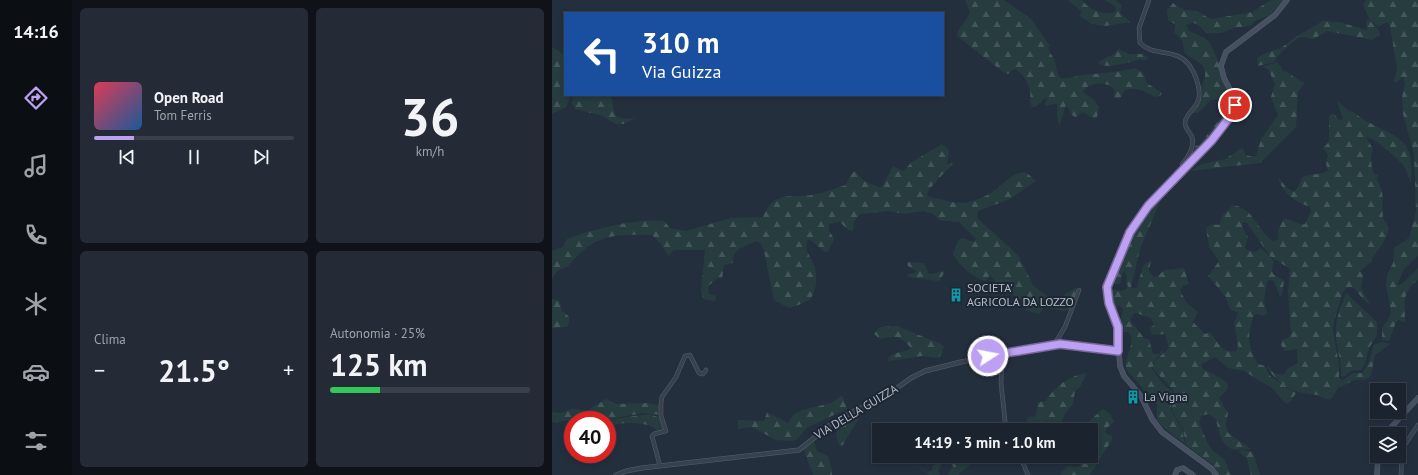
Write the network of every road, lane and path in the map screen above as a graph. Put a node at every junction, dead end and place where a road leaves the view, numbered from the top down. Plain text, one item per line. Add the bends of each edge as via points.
1 (1149, 0) edge
2 (1287, 0) edge
3 (1184, 170) junction
4 (1079, 290) dead end
5 (1054, 345) junction
6 (1118, 351) junction
7 (1002, 353) junction
8 (706, 370) dead end
9 (1418, 398) edge
10 (1005, 423) edge
11 (1418, 425) edge
12 (1392, 427) edge
13 (1023, 463) edge
14 (1378, 463) edge
15 (660, 466) junction
16 (616, 475) edge
17 (1028, 475) edge
18 (1175, 475) edge
19 (1193, 475) edge
20 (1216, 475) edge
21 (1377, 475) edge
22 (1401, 475) edge

1 - 3 street via 1139,28 1140,43 1157,51 1184,58 1198,85 1199,100 1185,120 1192,143 1188,157 1182,164
2 - 3 main road via 1275,15 1226,52 1221,66 1224,78 1234,95 1234,110 1212,140
3 - 6 main road via 1133,225 1107,287 1109,303 1118,327
4 - 5 street via 1065,327
5 - 6 street, VIA DELLA GUIZZA
5 - 7 street, VIA DELLA GUIZZA
6 - 20 main road via 1122,371 1145,401 1157,426
7 - 10 street via 1001,383
7 - 15 street, VIA DELLA GUIZZA via 919,374 882,399 830,425 799,450
8 - 15 street via 703,374 699,373 690,355 685,356 676,377 662,397 661,416 666,431 652,436
9 - 12 main road
11 - 22 street via 1402,449
13 - 17 street
14 - 21 main road
15 - 16 street, VIA DELLA GUIZZA via 630,470
18 - 19 main road via 1177,470 1183,468

